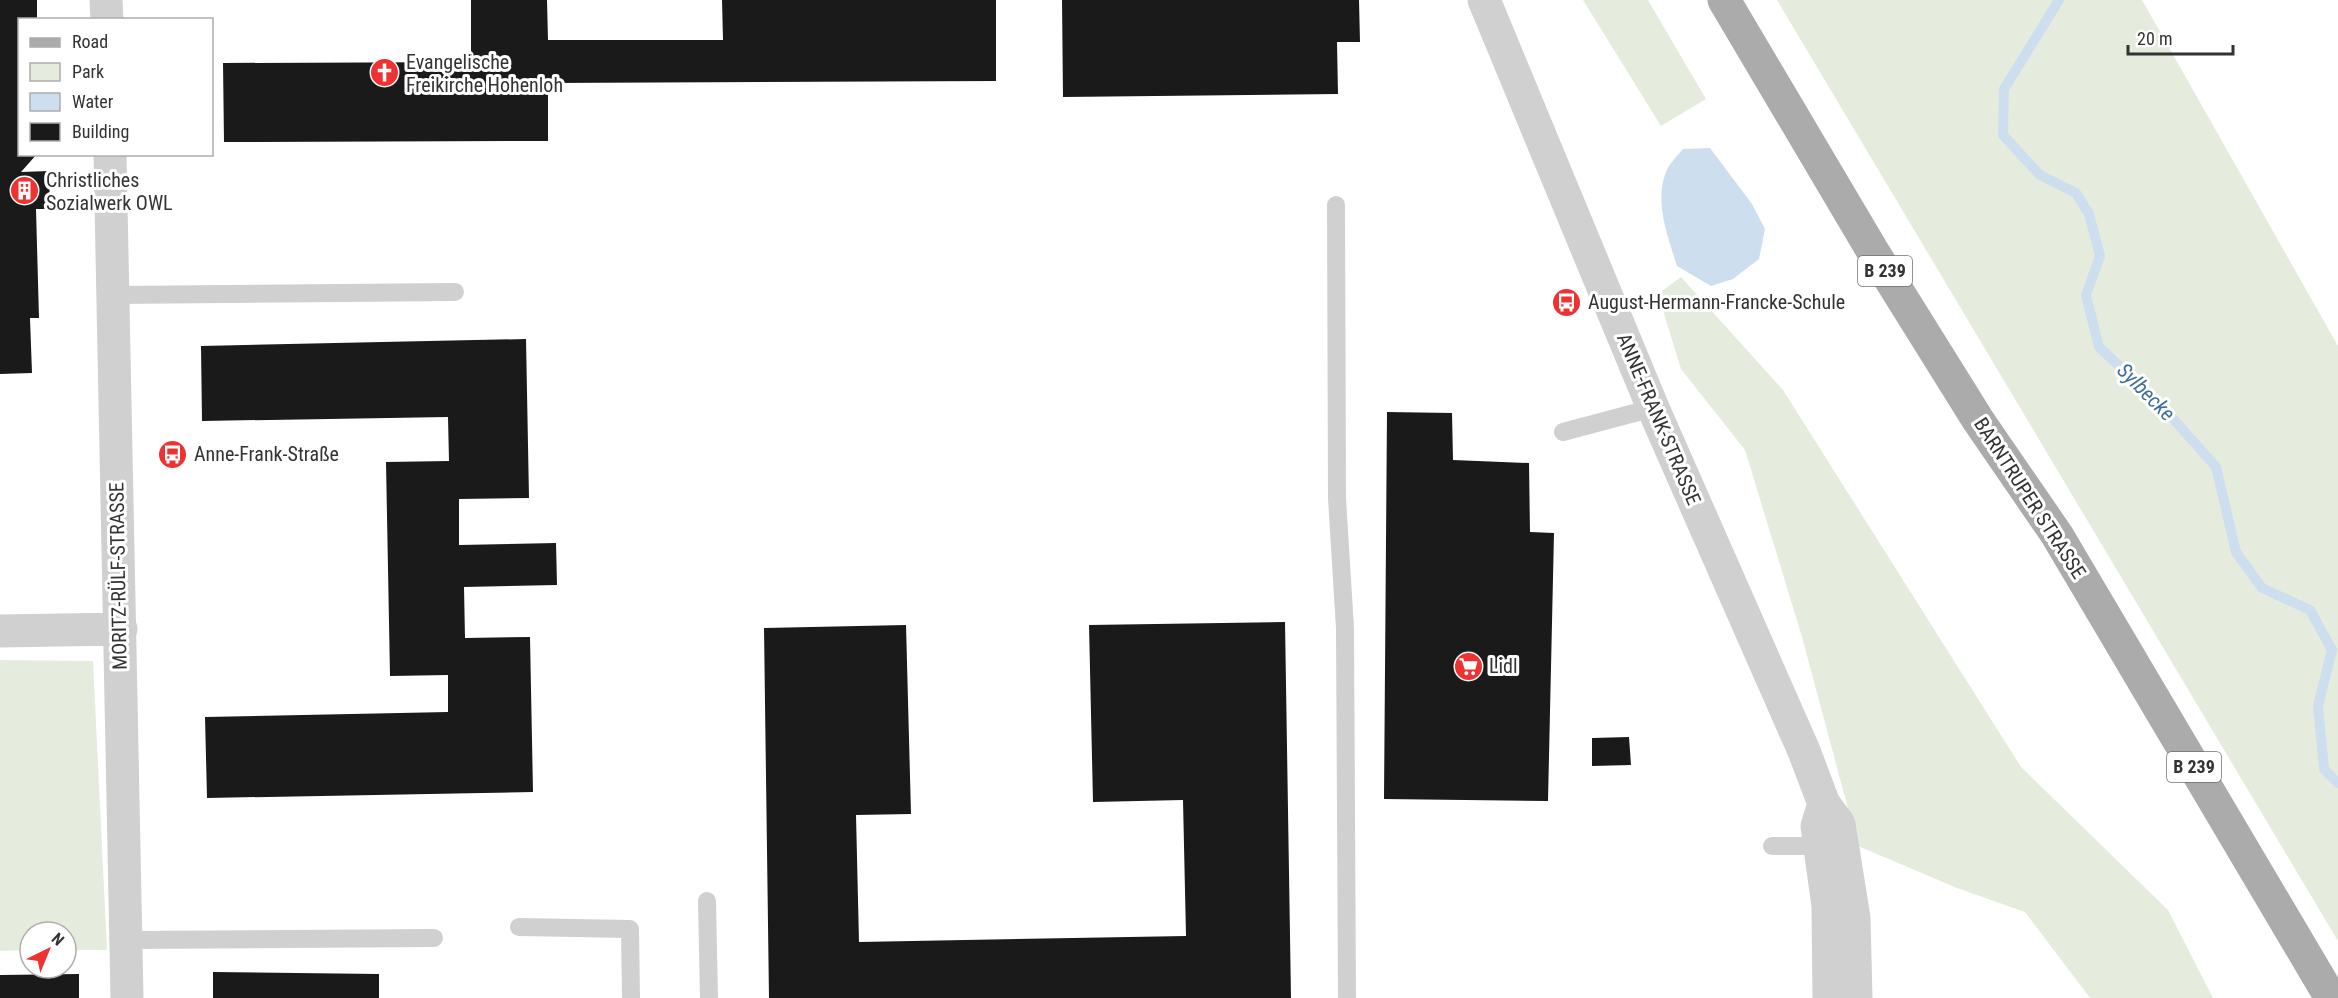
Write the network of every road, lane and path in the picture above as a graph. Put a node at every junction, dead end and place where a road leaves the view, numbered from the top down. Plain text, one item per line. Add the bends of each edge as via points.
1 (106, 0) edge
2 (1484, 0) edge
3 (1724, 0) edge
4 (107, 18) edge
5 (110, 156) edge
6 (1336, 205) dead end
7 (455, 292) dead end
8 (113, 295) junction
9 (1653, 408) junction
10 (1563, 432) dead end
11 (121, 629) junction
12 (0, 631) edge
13 (1830, 845) junction
14 (1772, 846) dead end
15 (707, 901) dead end
16 (519, 927) dead end
17 (434, 938) dead end
18 (124, 940) junction
19 (127, 998) edge
20 (631, 998) edge
21 (709, 998) edge
22 (1347, 998) edge
23 (1829, 998) edge
24 (1856, 998) edge
25 (2331, 998) edge

1 - 4 street
2 - 9 street, ANNE-FRANK-STRASSE
3 - 25 main road, BARNTRUPER STRASSE / B 239 via 1884,270 1978,420 2057,535
5 - 8 street, MORITZ-RÜLF-STRASSE
6 - 22 lane via 1337,498 1345,628
7 - 8 lane
8 - 11 street, MORITZ-RÜLF-STRASSE
9 - 10 lane
9 - 13 street, ANNE-FRANK-STRASSE via 1804,751 1824,804 1817,826
11 - 12 street
11 - 18 street, MORITZ-RÜLF-STRASSE
13 - 14 lane
13 - 23 street, ANNE-FRANK-STRASSE
13 - 24 street, ANNE-FRANK-STRASSE via 1854,918
15 - 21 lane
16 - 20 lane via 630,929
17 - 18 lane
18 - 19 street, MORITZ-RÜLF-STRASSE

